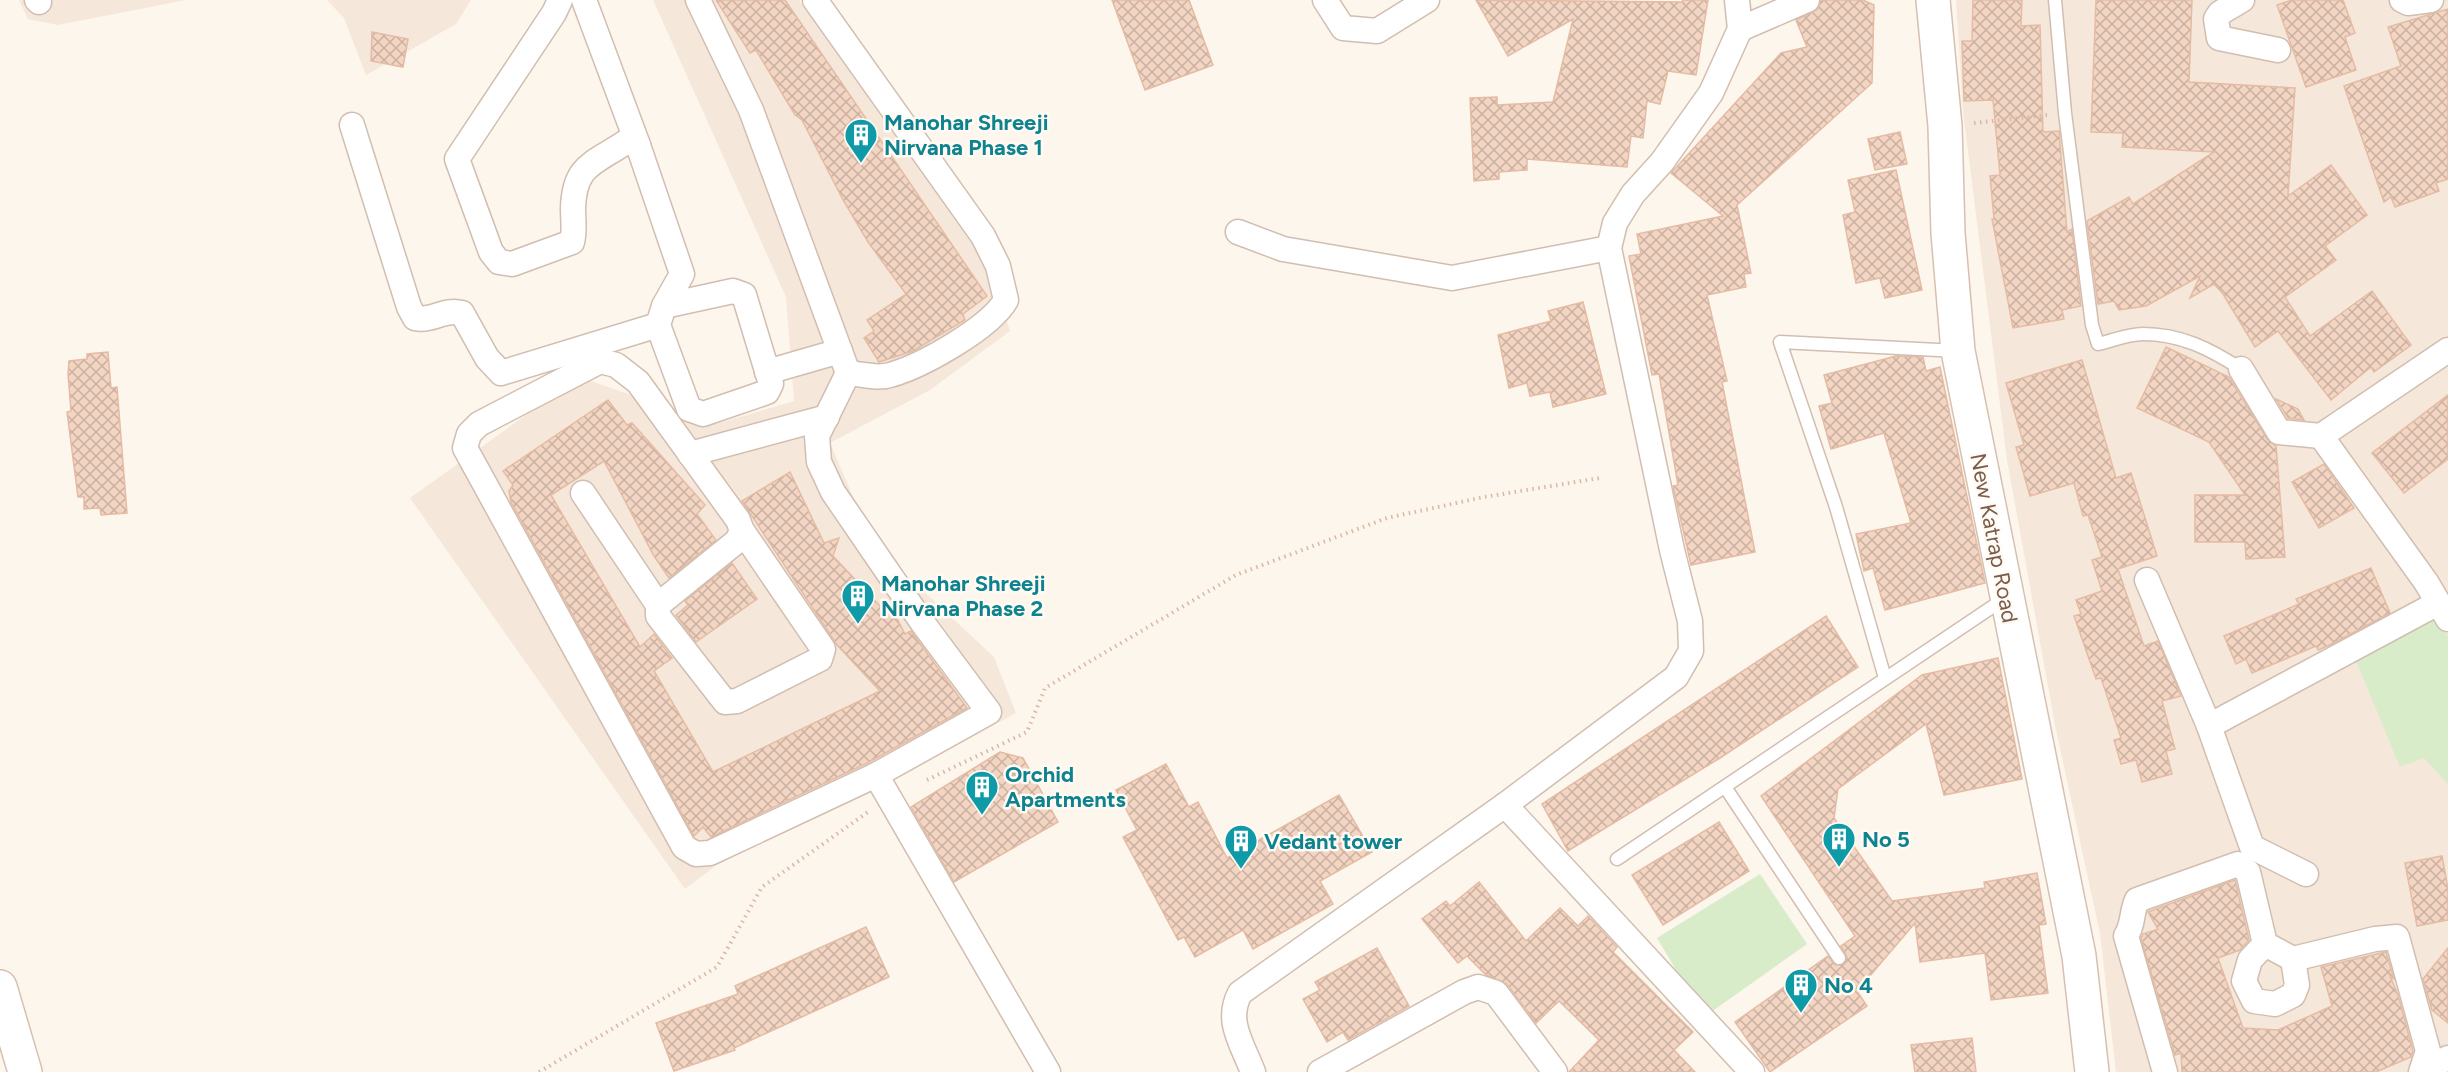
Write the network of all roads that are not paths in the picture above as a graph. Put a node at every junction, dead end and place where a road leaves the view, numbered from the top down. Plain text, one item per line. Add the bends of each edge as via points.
1 (560, 0) edge
2 (584, 0) edge
3 (698, 0) edge
4 (815, 0) edge
5 (1325, 0) edge
6 (1426, 0) edge
7 (1737, 0) edge
8 (1807, 0) edge
9 (1933, 0) edge
10 (2055, 0) edge
11 (2242, 0) edge
12 (2402, 0) edge
13 (2431, 0) edge
14 (1740, 29) junction
15 (2278, 50) dead end
16 (352, 125) dead end
17 (638, 145) junction
18 (1238, 232) dead end
19 (1609, 248) junction
20 (661, 316) junction
21 (2448, 350) edge
22 (1958, 351) junction
23 (844, 362) junction
24 (2241, 369) joint
25 (767, 372) junction
26 (827, 417) junction
27 (2321, 436) junction
28 (690, 454) junction
29 (583, 492) dead end
30 (741, 530) junction
31 (2147, 580) dead end
32 (2006, 598) junction
33 (658, 604) junction
34 (2443, 611) edge
35 (1885, 678) junction
36 (2209, 726) junction
37 (876, 776) junction
38 (1725, 787) junction
39 (1505, 805) junction
40 (1617, 859) dead end
41 (2306, 873) dead end
42 (2265, 944) junction
43 (1839, 958) dead end
44 (2294, 959) junction
45 (0, 987) edge
46 (2448, 1058) edge
47 (2422, 1071) edge
48 (25, 1072) edge
49 (1048, 1072) edge
50 (1252, 1072) edge
51 (1320, 1072) edge
52 (1555, 1072) edge
53 (1752, 1072) edge
54 (2092, 1072) edge
55 (2165, 1072) edge

1 - 17 street via 457,159 491,252 499,262 512,264 572,242 574,192 581,171 626,142
2 - 17 street
3 - 23 street via 751,110
4 - 23 street via 983,236 998,266 1006,300 991,319 932,358 888,376
5 - 6 street via 1343,28 1377,31
7 - 14 street
8 - 14 street
9 - 22 street, New Katrap Road via 1945,126 1948,233
10 - 24 lane via 2092,325 2098,344 2141,334 2175,338 2210,348
11 - 15 street via 2216,19 2219,38
12 - 13 street
14 - 19 street via 1711,93 1615,223
16 - 20 street via 415,318 424,320 451,310 462,313 501,373
17 - 20 street via 682,274
18 - 19 street via 1283,249 1452,278
19 - 39 street via 1690,621 1691,651 1676,677
20 - 25 street via 733,291 744,295
20 - 25 street via 689,409 703,414 759,397 771,384
21 - 27 street
22 - 32 street, New Katrap Road
22 - 35 lane via 1780,342 1836,507
23 - 25 street
23 - 26 street
24 - 27 street via 2280,432
26 - 28 street
26 - 37 street via 817,436 819,462 833,492 989,712
27 - 34 street
28 - 30 street via 738,520
28 - 37 street via 638,382 616,365 600,361 479,424 469,434 465,448 684,847 696,854 710,854
29 - 33 street
30 - 33 street via 737,541
30 - 33 street via 819,641 823,649 820,659 737,701 725,702 658,616
31 - 36 street
32 - 35 lane
32 - 54 street, New Katrap Road via 2079,956
34 - 36 street
35 - 38 lane
36 - 41 street via 2252,847
37 - 49 street
38 - 40 lane
38 - 43 lane
39 - 50 street via 1240,993 1232,1008
39 - 53 street
42 - 44 street
42 - 44 street via 2250,960 2244,981 2254,1001 2275,1004 2294,995
42 - 55 street via 2248,872 2238,864 2137,900 2132,927 2126,936
44 - 47 street via 2397,937 2428,1051
45 - 48 street
46 - 47 street
51 - 52 street via 1478,987 1496,993

